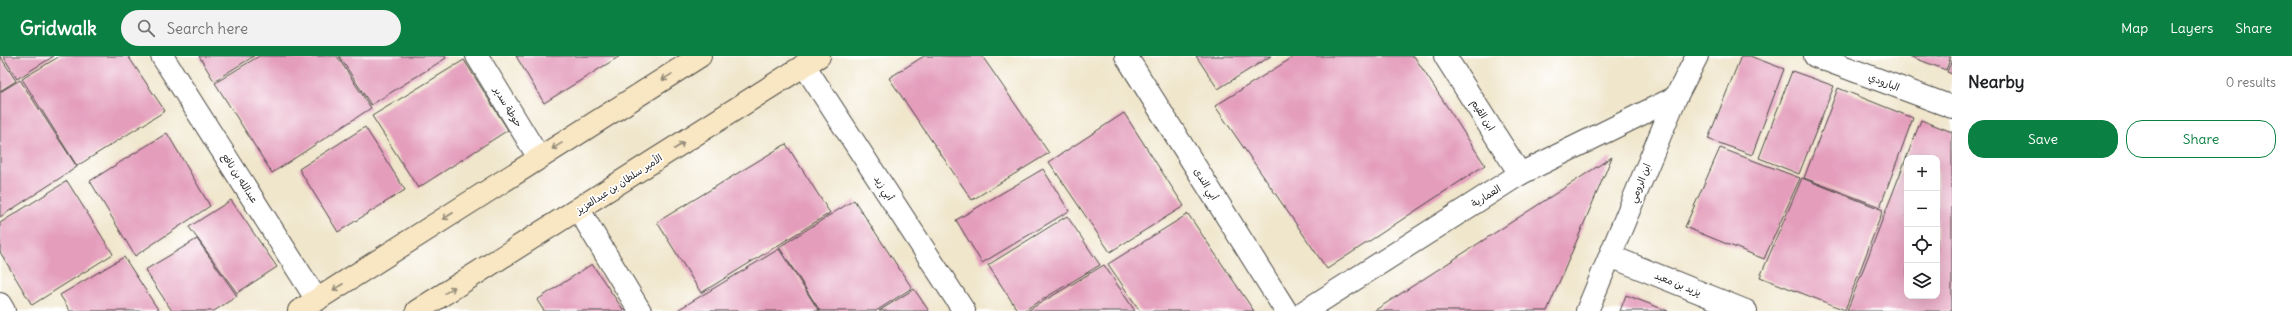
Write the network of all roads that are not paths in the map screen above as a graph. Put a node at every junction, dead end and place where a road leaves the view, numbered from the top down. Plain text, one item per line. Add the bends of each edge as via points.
1 (162, 56) edge
2 (477, 56) edge
3 (700, 56) edge
4 (1126, 56) edge
5 (1445, 56) edge
6 (1697, 56) edge
7 (1815, 56) edge
8 (812, 61) edge
9 (1676, 97) junction
10 (1952, 107) edge
11 (539, 158) junction
12 (1520, 174) junction
13 (579, 210) junction
14 (1610, 256) junction
15 (0, 304) edge
16 (308, 305) edge
17 (4, 311) edge
18 (417, 311) edge
19 (640, 311) edge
20 (964, 311) edge
21 (1286, 311) edge
22 (1305, 311) edge
23 (1587, 311) edge
24 (1746, 311) edge

1 - 16 street, عبدالله بن نافع
2 - 11 street, حوطة سدير
3 -> 11 street
4 - 21 street, أبي الندى
5 - 12 street, ابن القيم
6 - 9 street, ابن الرومي
7 - 10 street, البارودي
13 -> 8 street, الأمير سلطان بن عبدالعزيز
8 - 20 street, أبي زيد
9 - 12 street, العمارية
9 - 14 street, ابن الرومي
11 -> 16 street
12 - 22 street, العمارية
18 -> 13 street, الأمير سلطان بن عبدالعزيز
13 - 19 street
14 - 23 street, ابن الرومي
14 - 24 street, يزيد بن معبد
15 - 17 street

